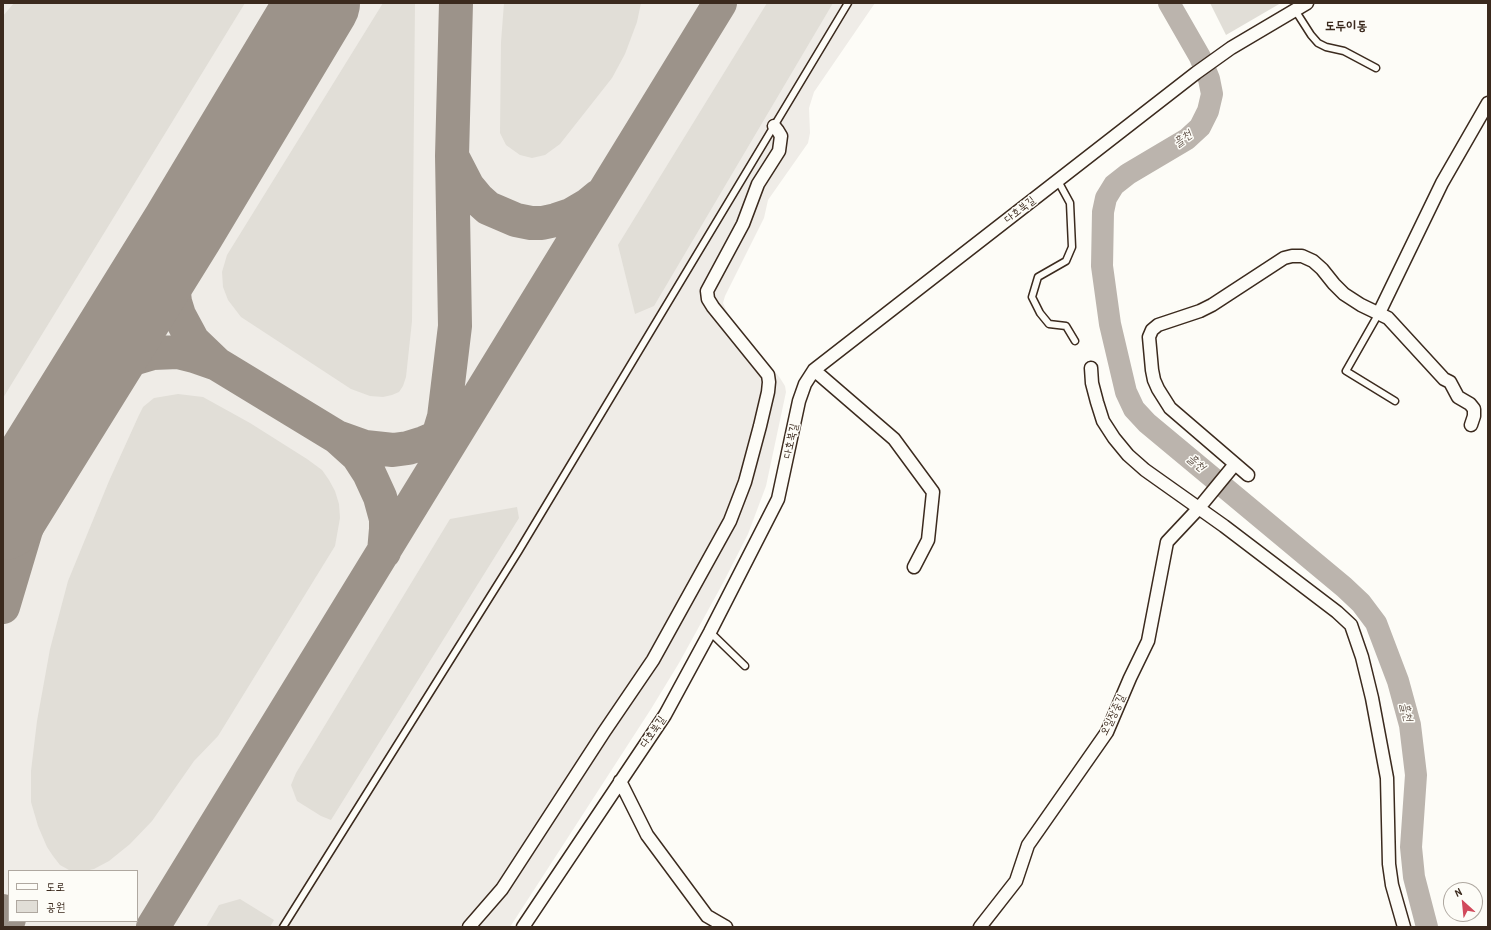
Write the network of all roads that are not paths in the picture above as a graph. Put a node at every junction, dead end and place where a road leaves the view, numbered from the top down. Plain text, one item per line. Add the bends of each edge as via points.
1 (848, 3) edge
2 (1308, 3) edge
3 (1295, 10) junction
4 (1376, 68) dead end
5 (1488, 103) edge
6 (774, 126) junction
7 (1058, 181) junction
8 (1379, 313) junction
9 (1076, 342) dead end
10 (1091, 368) dead end
11 (814, 370) junction
12 (1395, 401) dead end
13 (1471, 424) dead end
14 (1234, 464) junction
15 (1248, 474) dead end
16 (1198, 509) junction
17 (914, 567) dead end
18 (710, 632) junction
19 (745, 666) dead end
20 (620, 781) junction
21 (283, 927) edge
22 (469, 927) edge
23 (523, 927) edge
24 (726, 927) edge
25 (980, 927) edge
26 (1404, 927) edge

1 - 6 lane
2 - 3 street
3 - 4 lane via 1318,43 1344,51
3 - 7 street, 다호북길 via 1196,73
5 - 8 street via 1442,183
6 - 21 lane via 514,558
6 - 22 street via 781,136 779,151 758,184 744,224 707,291 713,308 768,375 769,382 760,426 745,482 730,520 653,660 502,889
7 - 9 lane via 1070,203 1072,247 1066,260 1038,277 1032,297 1048,324 1066,326
7 - 11 street, 다호북길
8 - 12 lane via 1346,371
8 - 13 street via 1388,318 1444,379 1450,382 1458,397 1470,404 1474,409
8 - 14 street via 1344,294 1313,260 1292,256 1284,258 1212,305 1158,324 1152,330 1149,337 1152,370 1164,399 1170,408
10 - 16 street via 1092,383 1103,421 1114,438 1145,470
11 - 17 street via 894,439 933,492 928,540
11 - 18 street, 다호북길 via 805,384 799,401 778,499
14 - 15 street
14 - 16 street, 오일장중길
16 - 25 street, 오일장중길 via 1167,542 1148,641 1107,732 1028,846 1016,881
16 - 26 street via 1224,526 1351,625 1372,698 1386,771 1389,864
18 - 19 lane
18 - 20 street, 다호북길 via 665,715
20 - 23 street, 다호북길
20 - 24 street via 647,835 707,916

